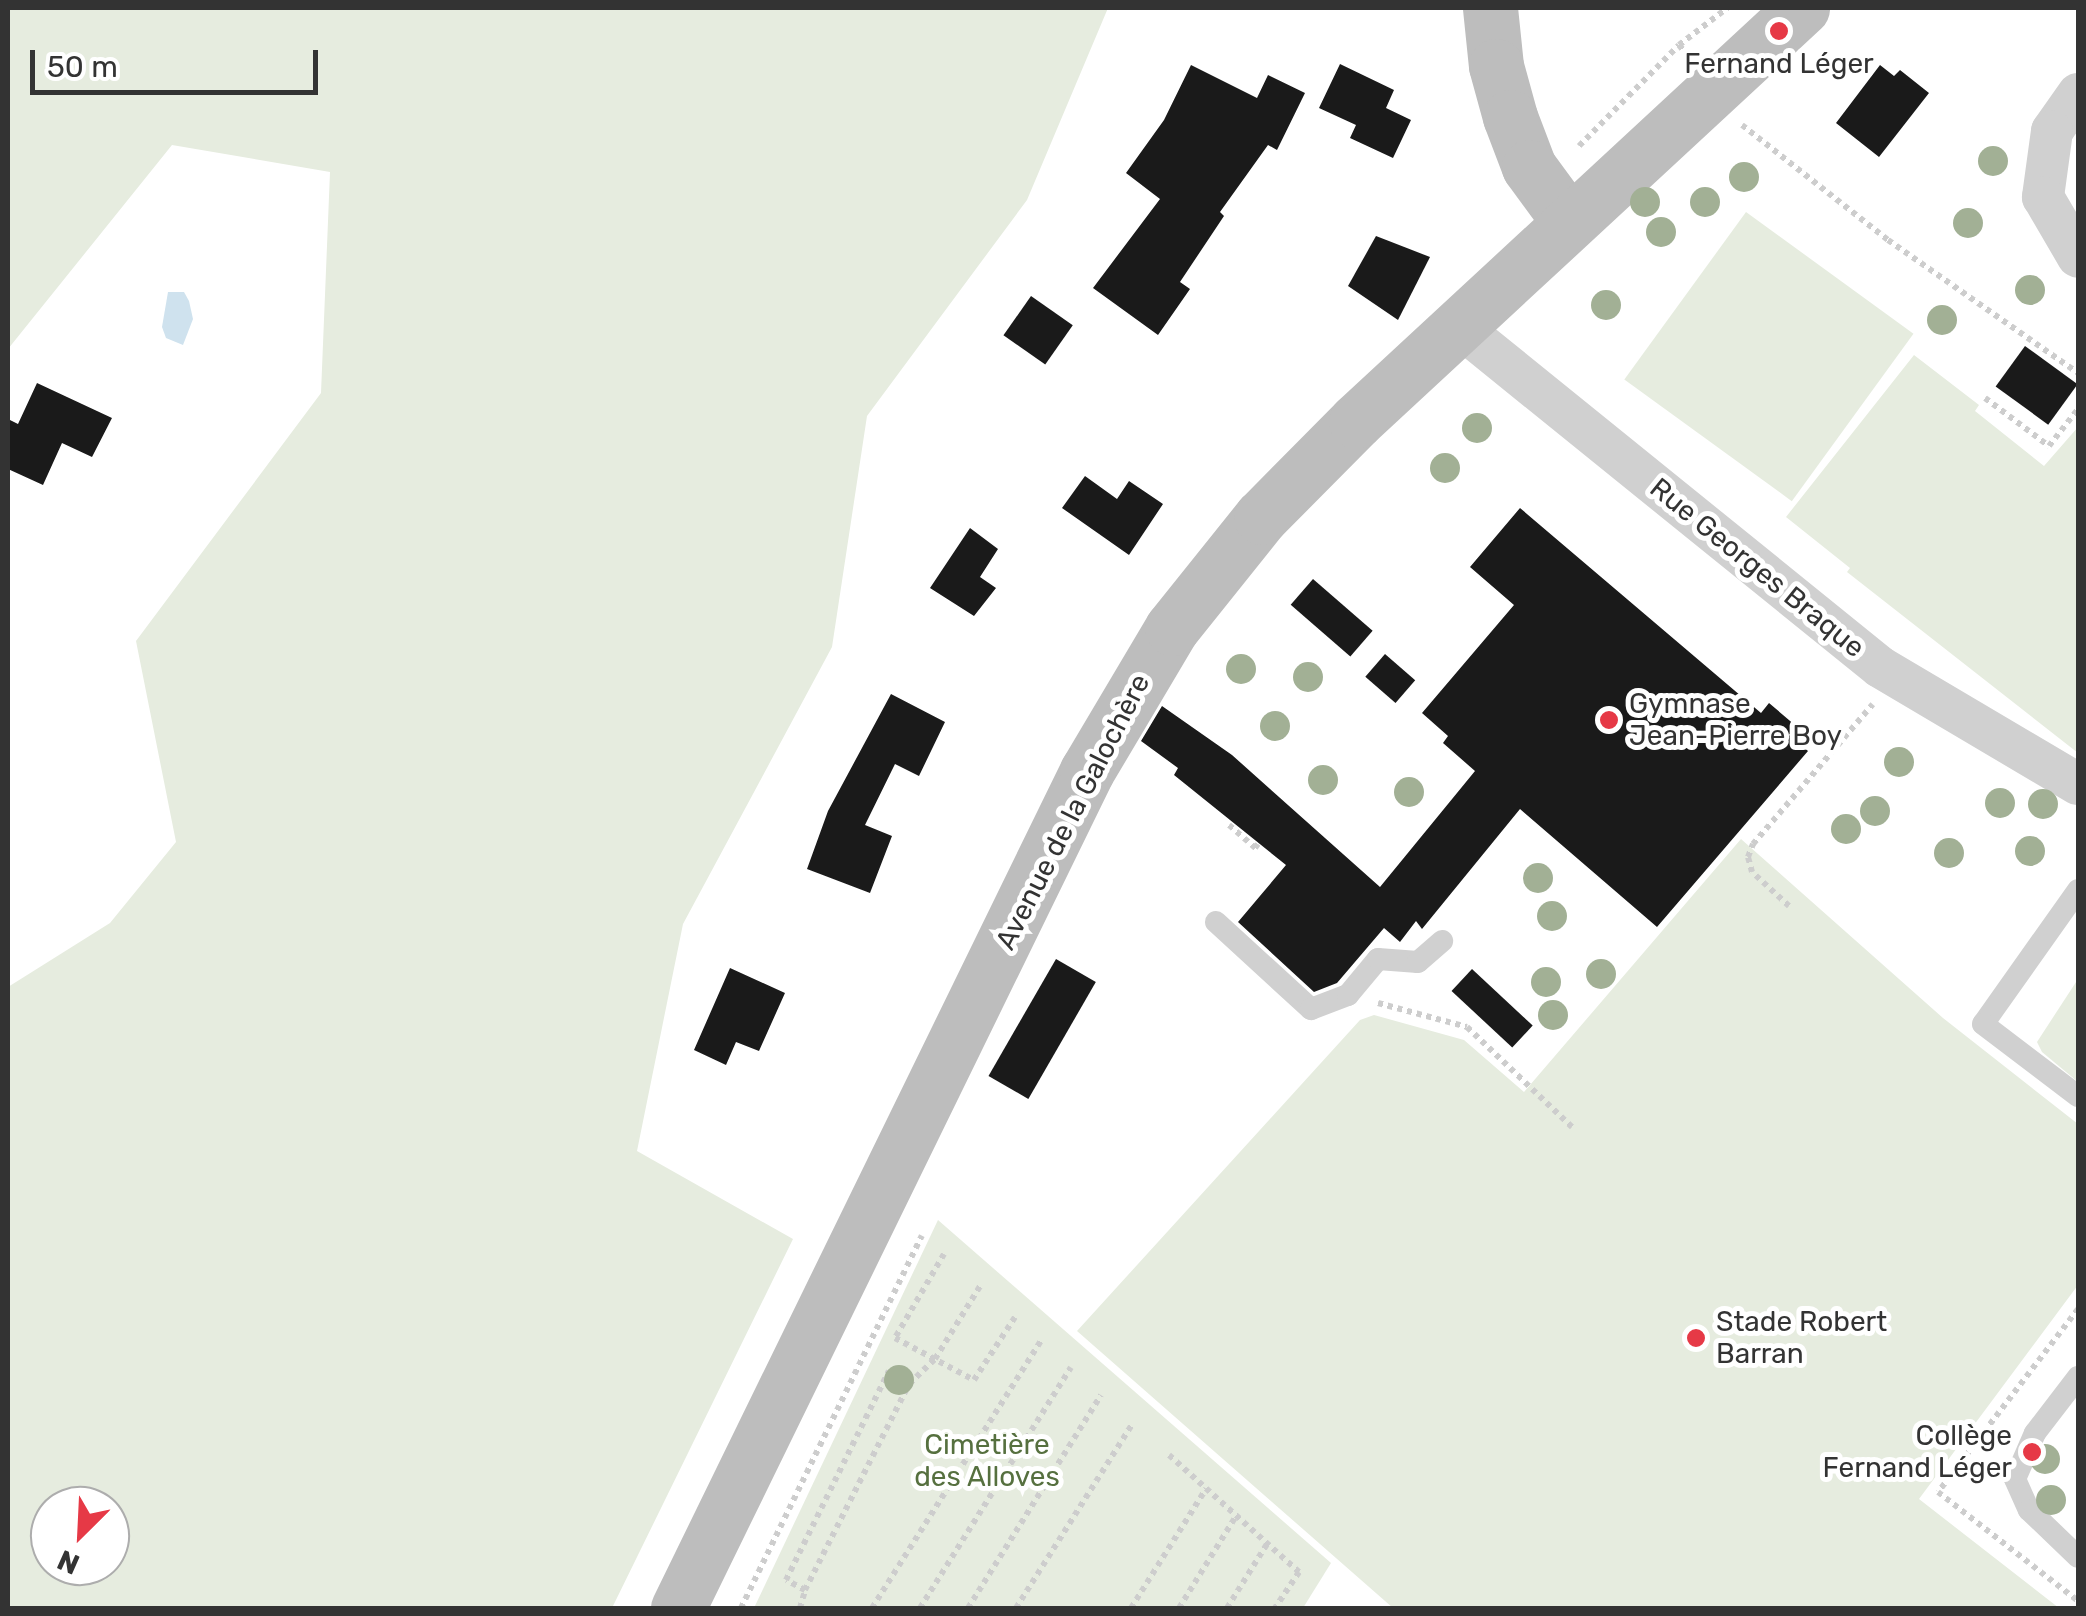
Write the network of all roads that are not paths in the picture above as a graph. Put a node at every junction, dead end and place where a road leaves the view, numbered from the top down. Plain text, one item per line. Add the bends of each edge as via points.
1 (1490, 8) edge
2 (1802, 8) edge
3 (2078, 94) edge
4 (1568, 220) junction
5 (2078, 257) edge
6 (1456, 324) junction
7 (2078, 784) edge
8 (2078, 890) edge
9 (1216, 922) dead end
10 (1442, 941) dead end
11 (2078, 1096) edge
12 (2078, 1377) edge
13 (2078, 1558) edge
14 (678, 1608) edge

1 - 4 main road via 1496,66 1528,167
2 - 4 main road, Avenue de la Galochère
3 - 5 street via 2052,131 2043,197
4 - 6 main road, Avenue de la Galochère
6 - 7 street, Rue Georges Braque via 1896,677
6 - 14 main road, Avenue de la Galochère via 1262,517 1185,609 1133,688
8 - 11 lane via 1983,1024
9 - 10 lane via 1311,1009 1348,995 1378,959 1418,962
12 - 13 lane via 2035,1433 2015,1479 2030,1510

